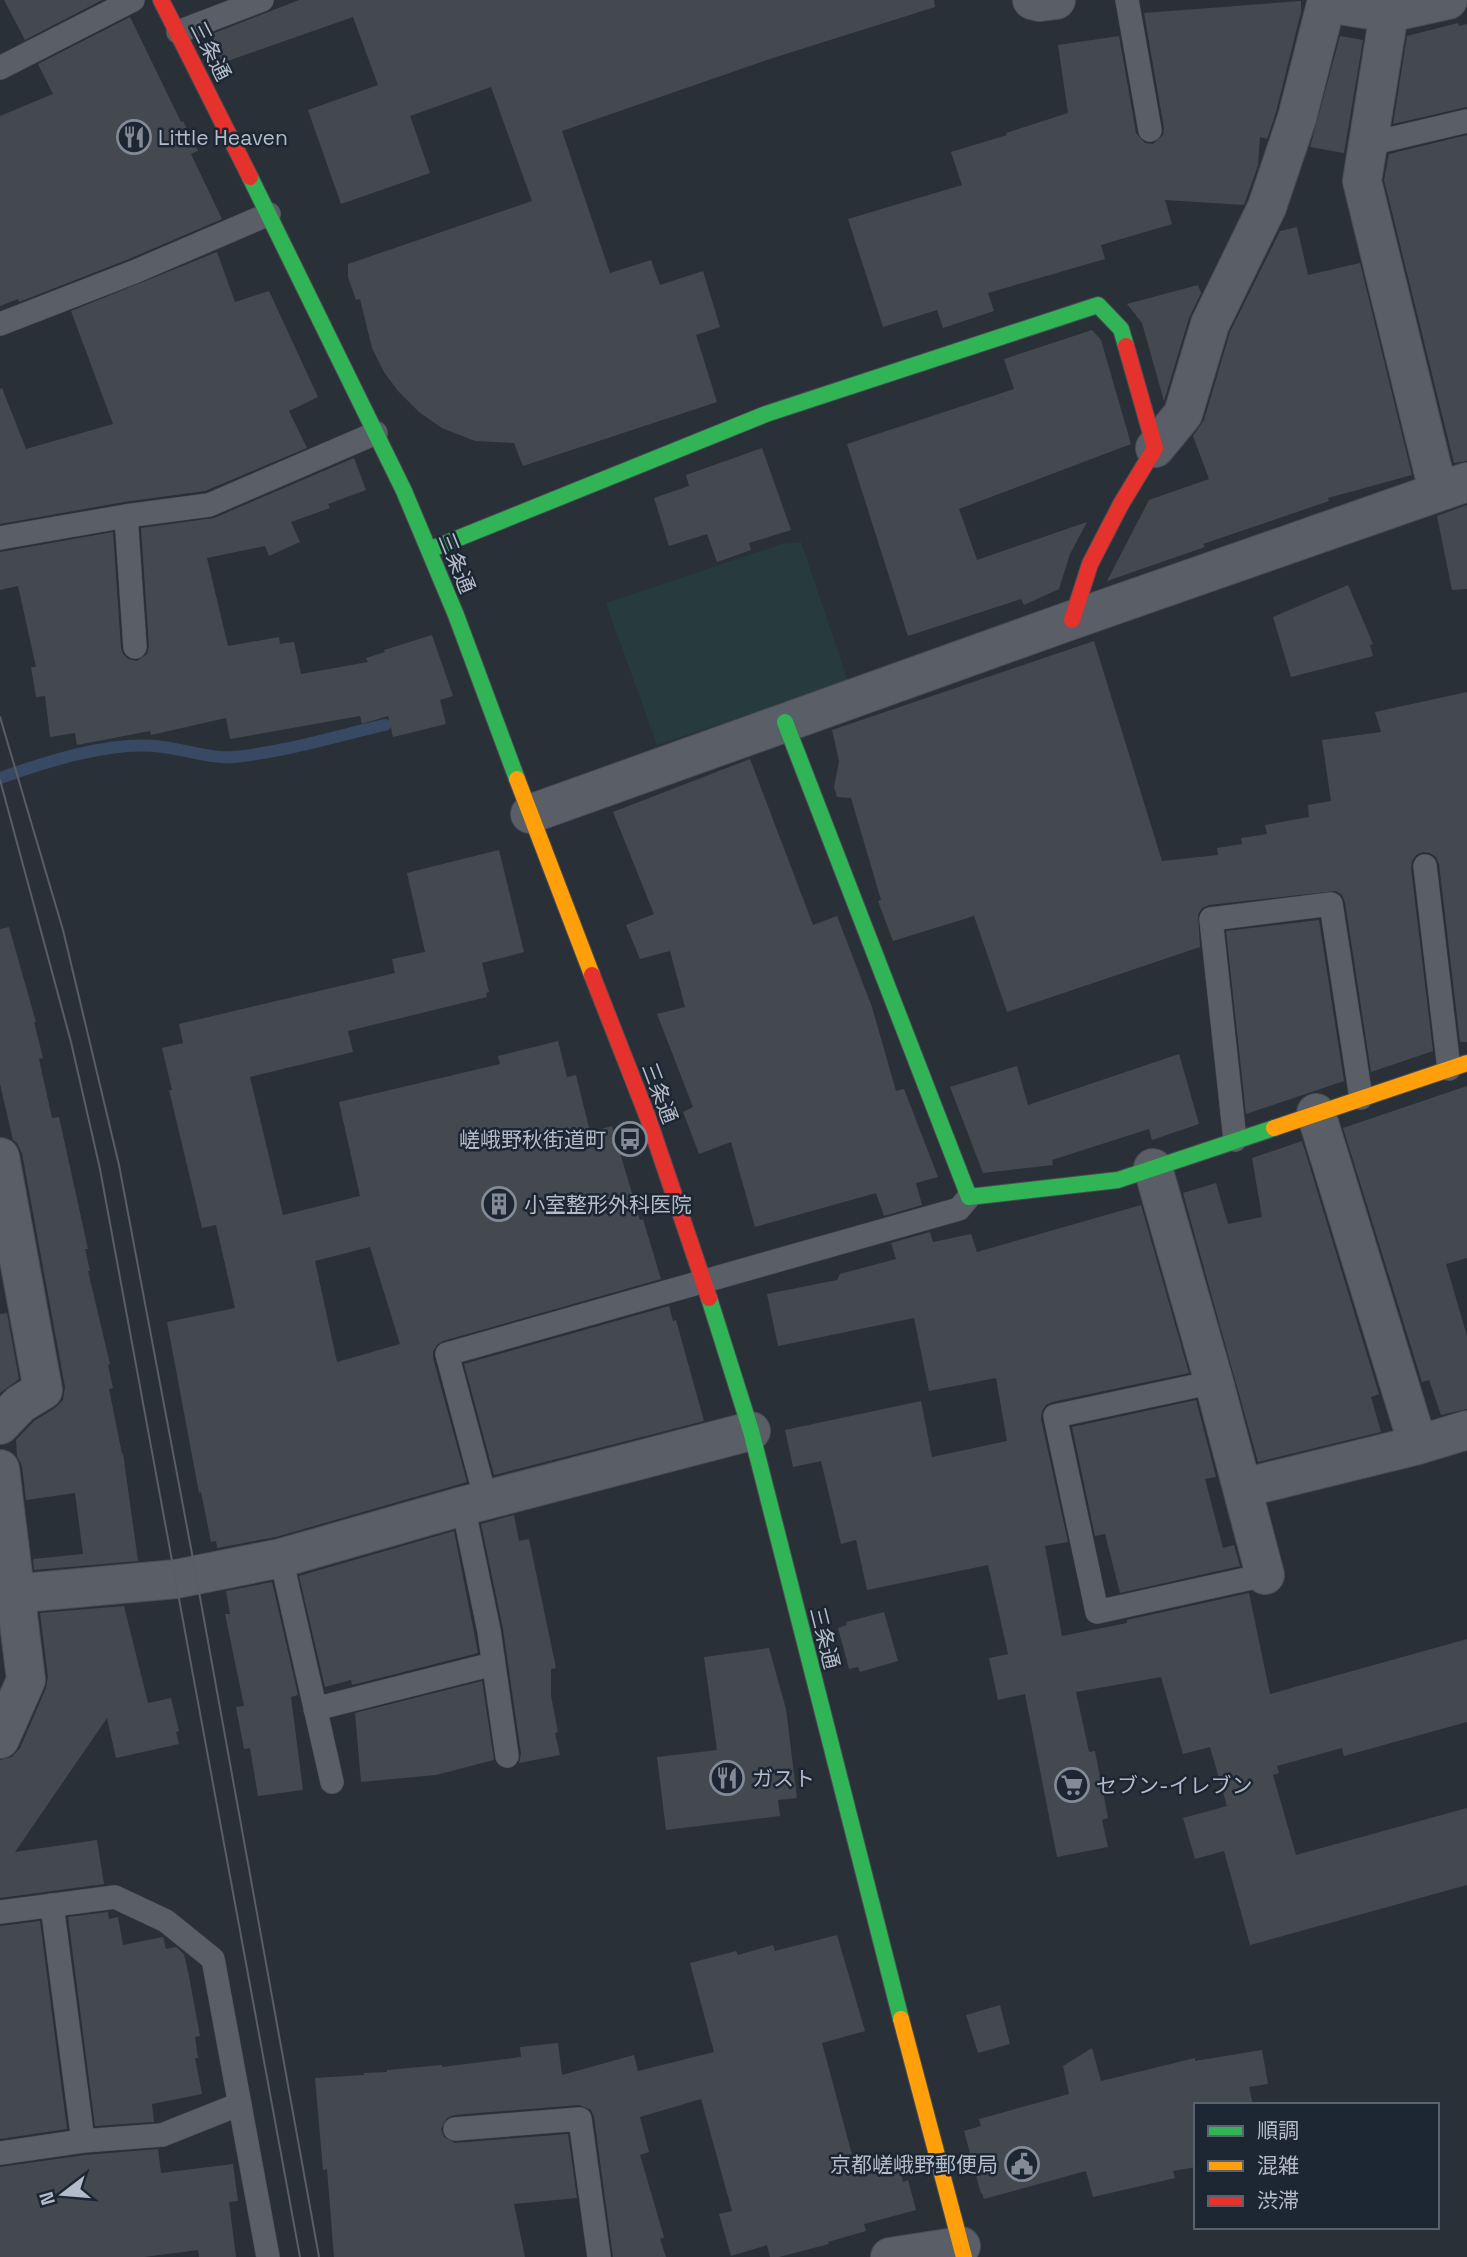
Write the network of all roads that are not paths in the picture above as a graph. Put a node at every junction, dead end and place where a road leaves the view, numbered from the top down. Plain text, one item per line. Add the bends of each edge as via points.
1 (133, 0) edge
2 (161, 0) edge
3 (262, 0) edge
4 (1032, 0) edge
5 (1056, 0) edge
6 (1127, 0) edge
7 (1448, 0) edge
8 (1328, 1) edge
9 (1389, 13) junction
10 (178, 32) junction
11 (0, 68) edge
12 (1467, 121) edge
13 (1150, 130) dead end
14 (1369, 144) junction
15 (269, 214) junction
16 (0, 324) edge
17 (376, 433) junction
18 (1155, 448) junction
19 (1453, 487) edge
20 (126, 516) junction
21 (0, 538) edge
22 (429, 550) junction
23 (1072, 620) junction
24 (135, 647) dead end
25 (785, 722) junction
26 (530, 814) junction
27 (1424, 866) dead end
28 (1458, 1066) edge
29 (1362, 1098) junction
30 (1316, 1113) junction
31 (1235, 1140) junction
32 (0, 1157) edge
33 (1153, 1168) junction
34 (969, 1198) junction
35 (8, 1238) edge
36 (704, 1281) junction
37 (1214, 1382) junction
38 (7, 1412) edge
39 (1467, 1430) edge
40 (751, 1431) junction
41 (1418, 1445) junction
42 (0, 1469) edge
43 (1243, 1488) junction
44 (474, 1503) junction
45 (281, 1558) junction
46 (1265, 1575) joint
47 (8, 1594) edge
48 (494, 1664) junction
49 (315, 1709) junction
50 (0, 1739) edge
51 (507, 1756) dead end
52 (331, 1782) dead end
53 (52, 1905) junction
54 (0, 1912) edge
55 (240, 2104) junction
56 (455, 2129) dead end
57 (83, 2141) junction
58 (0, 2152) edge
59 (963, 2251) edge
60 (268, 2257) edge
61 (600, 2257) edge
62 (890, 2257) edge

1 - 11 lane
2 - 10 main road, 三条通
3 - 10 lane
4 - 5 street
6 - 13 lane
7 - 9 street
8 - 9 street
8 - 18 street via 1267,207 1210,324 1182,414
9 - 14 street
10 - 15 main road, 三条通
12 - 14 lane
14 - 19 street via 1362,181
15 - 16 lane
15 - 17 main road, 三条通
17 - 20 lane via 209,505
17 - 22 main road, 三条通
18 - 22 main road via 1121,329 1098,305 766,414
18 - 23 main road via 1090,564
19 - 23 street
20 - 21 lane
20 - 24 lane
22 - 26 main road, 三条通
23 - 25 street
25 - 26 street
25 - 34 main road
26 - 36 main road, 三条通 via 648,1118
27 - 28 lane
28 - 29 main road
29 - 30 main road
29 - 31 lane via 1331,904 1211,919
30 - 31 main road
30 - 41 street
31 - 33 main road
32 - 35 street
33 - 34 main road via 1118,1180
33 - 37 street
34 - 36 lane via 959,1209
35 - 38 street via 43,1390
36 - 40 main road, 三条通
36 - 44 lane via 447,1354
37 - 43 street
37 - 46 lane via 1055,1416 1097,1612
39 - 41 street
40 - 44 street
40 - 59 main road, 三条通
41 - 43 street
42 - 47 street
43 - 46 street
44 - 45 street
44 - 48 lane
45 - 47 street via 176,1578
45 - 49 lane
47 - 50 street via 26,1680
48 - 49 lane
48 - 51 lane
49 - 52 lane
53 - 54 lane
53 - 55 lane via 115,1897 166,1921 212,1959
53 - 57 lane
55 - 57 lane via 162,2134
55 - 60 lane
56 - 61 lane via 580,2119
57 - 58 lane
59 - 62 street

